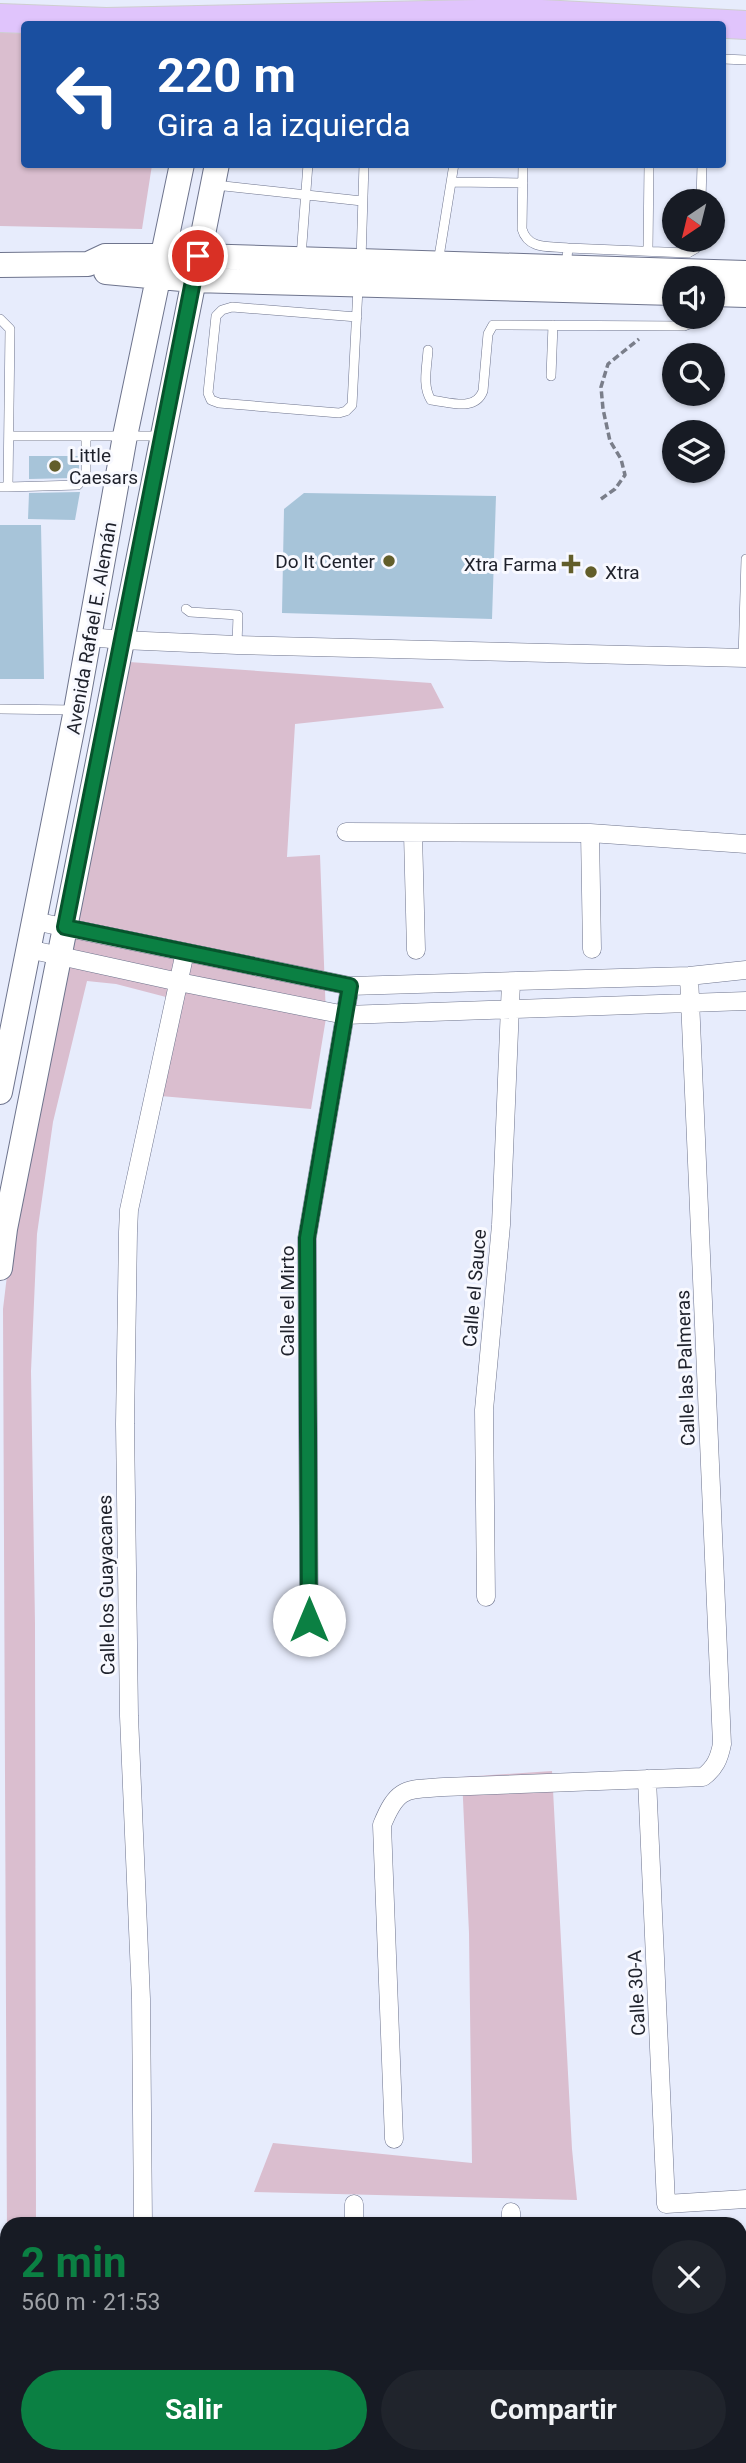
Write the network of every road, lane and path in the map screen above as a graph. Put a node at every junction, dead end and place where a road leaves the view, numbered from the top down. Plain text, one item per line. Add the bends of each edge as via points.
1 (0, 18) edge
2 (320, 19) edge
3 (417, 19) edge
4 (528, 19) edge
5 (65, 21) edge
6 (214, 21) edge
7 (615, 21) edge
8 (726, 24) edge
9 (746, 24) edge
10 (726, 59) edge
11 (746, 60) edge
12 (181, 168) edge
13 (308, 168) edge
14 (364, 168) edge
15 (453, 168) edge
16 (523, 168) edge
17 (649, 168) edge
18 (702, 168) edge
19 (215, 174) edge
20 (451, 181) junction
21 (523, 183) junction
22 (701, 189) edge
23 (306, 195) junction
24 (362, 201) junction
25 (648, 250) junction
26 (662, 251) edge
27 (198, 256) junction
28 (301, 259) junction
29 (5, 262) edge
30 (438, 264) junction
31 (160, 267) junction
32 (97, 268) junction
33 (567, 269) junction
34 (360, 273) junction
35 (746, 273) edge
36 (193, 281) junction
37 (662, 290) edge
38 (725, 294) edge
39 (746, 295) edge
40 (357, 317) junction
41 (0, 320) edge
42 (552, 325) junction
43 (648, 326) junction
44 (662, 326) edge
45 (145, 334) junction
46 (428, 350) dead end
47 (551, 376) dead end
48 (10, 436) junction
49 (86, 436) junction
50 (125, 436) junction
51 (162, 436) junction
52 (4, 487) edge
53 (601, 499) dead end
54 (746, 559) edge
55 (186, 609) dead end
56 (90, 636) junction
57 (122, 640) junction
58 (237, 645) junction
59 (745, 658) edge
60 (0, 709) edge
61 (76, 710) junction
62 (346, 832) dead end
63 (590, 833) junction
64 (413, 834) junction
65 (746, 844) edge
66 (34, 922) junction
67 (65, 927) junction
68 (28, 949) junction
69 (592, 949) dead end
70 (416, 950) dead end
71 (185, 951) junction
72 (60, 954) junction
73 (746, 970) edge
74 (690, 976) junction
75 (179, 982) junction
76 (511, 982) junction
77 (350, 986) junction
78 (746, 1001) edge
79 (691, 1004) junction
80 (510, 1010) junction
81 (345, 1015) junction
82 (0, 1092) edge
83 (0, 1268) edge
84 (486, 1597) dead end
85 (309, 1620) dead end
86 (647, 1779) junction
87 (394, 2139) dead end
88 (746, 2200) edge
89 (354, 2204) dead end
90 (143, 2217) edge
91 (354, 2217) edge

1 - 5 main road
2 - 3 main road
2 - 6 main road
3 - 4 main road
4 - 7 main road
8 - 9 main road
10 - 11 lane
12 - 31 main road, Avenida Rafael E. Alemán
13 - 23 lane
14 - 24 lane
15 - 20 lane
16 - 21 lane
17 - 25 lane
18 - 22 lane
19 - 23 lane
19 - 27 main road, Avenida Rafael E. Alemán
20 - 21 lane
20 - 30 lane
21 - 33 lane via 524,238
23 - 24 lane
23 - 28 lane
24 - 34 lane
25 - 26 lane
25 - 33 lane
27 - 28 main road
27 - 31 main road
27 - 36 main road, Avenida Rafael E. Alemán
28 - 34 main road
29 - 32 main road
30 - 33 main road
30 - 34 main road
31 - 32 main road via 105,256
31 - 36 main road
31 - 45 main road, Avenida Rafael E. Alemán
32 - 45 main road via 124,281 137,296 145,314
33 - 34 main road
33 - 35 main road
33 - 37 main road
34 - 36 main road
34 - 40 lane
36 - 51 main road, Avenida Rafael E. Alemán
38 - 39 main road
40 - 40 lane via 232,307 222,310 216,316 211,400 346,411 352,405
41 - 48 lane via 10,328
42 - 43 lane
42 - 46 lane via 493,325 488,334 483,391 473,404 431,400 425,384
42 - 47 lane
43 - 44 lane
43 - 53 path via 637,342 608,364 601,387 610,441 625,475
45 - 50 main road, Avenida Rafael E. Alemán
48 - 49 lane
48 - 52 lane
49 - 50 lane
49 - 52 lane via 86,472 78,485
50 - 51 lane
50 - 56 main road, Avenida Rafael E. Alemán
51 - 57 main road, Avenida Rafael E. Alemán
54 - 59 lane
55 - 58 lane via 238,615
56 - 57 street
56 - 61 main road, Avenida Rafael E. Alemán
57 - 58 street
57 - 67 main road, Avenida Rafael E. Alemán
58 - 59 street
60 - 61 lane
61 - 66 main road, Avenida Rafael E. Alemán
62 - 64 street
63 - 64 street
63 - 65 street
63 - 69 street
64 - 70 street
66 - 67 street
66 - 68 main road, Avenida Rafael E. Alemán
67 - 71 street
67 - 72 main road, Avenida Rafael E. Alemán
68 - 72 street
68 - 82 main road, Avenida Rafael E. Alemán
71 - 75 street, Calle los Guayacanes
71 - 77 street
72 - 75 street
72 - 83 main road, Avenida Rafael E. Alemán
73 - 74 street
74 - 76 street
74 - 79 street, Calle las Palmeras
75 - 81 street
75 - 90 street, Calle los Guayacanes via 128,1232 129,1716 141,1998
76 - 77 street
76 - 80 street, Calle el Sauce
77 - 81 street, Calle el Mirto
78 - 79 street
79 - 80 street
79 - 86 street, Calle las Palmeras via 722,1730 719,1758 703,1777
80 - 81 street
80 - 84 street, Calle el Sauce via 500,1225 484,1410
81 - 85 street, Calle el Mirto via 307,1238
86 - 87 street via 444,1787 409,1790 396,1796 382,1825
86 - 88 street, Calle 30-A via 666,2204
89 - 91 street

